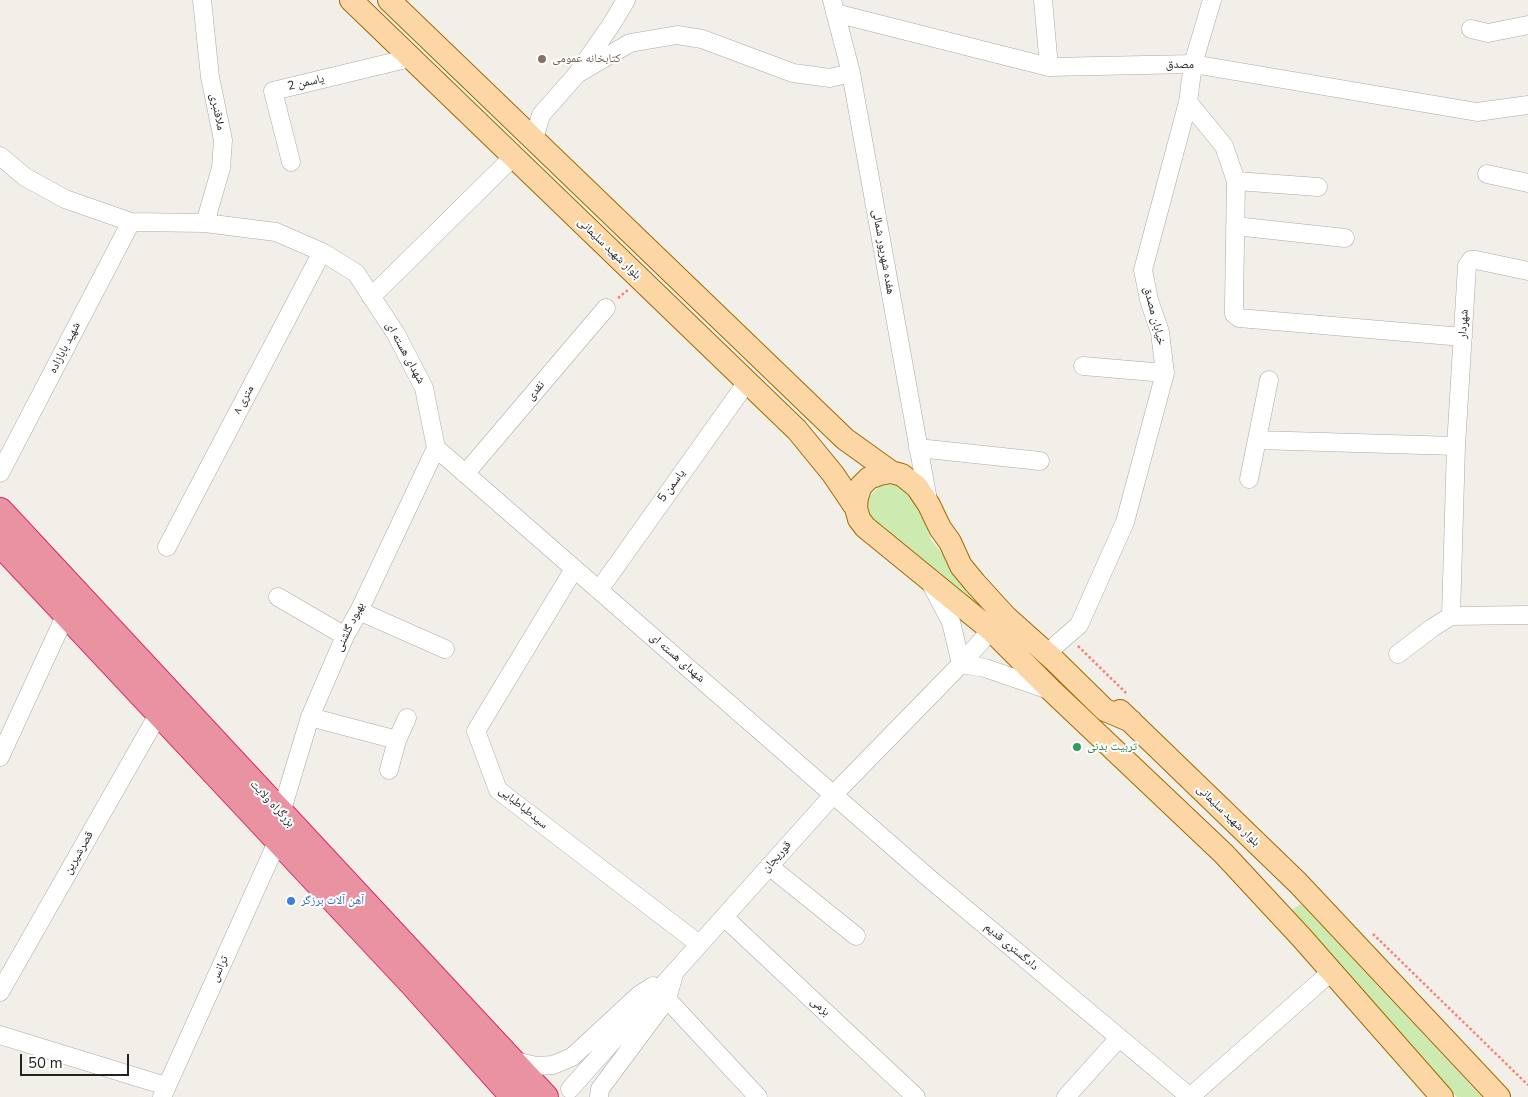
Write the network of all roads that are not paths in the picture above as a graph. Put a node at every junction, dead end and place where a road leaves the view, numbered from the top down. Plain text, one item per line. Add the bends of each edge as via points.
1 (202, 0) edge
2 (351, 0) edge
3 (389, 0) edge
4 (626, 0) edge
5 (1043, 0) edge
6 (1212, 0) edge
7 (834, 6) edge
8 (1528, 25) edge
9 (1471, 29) dead end
10 (410, 58) junction
11 (1193, 64) junction
12 (1049, 67) junction
13 (577, 74) junction
14 (851, 74) junction
15 (1188, 102) junction
16 (1528, 105) edge
17 (534, 139) junction
18 (0, 156) edge
19 (513, 157) junction
20 (291, 162) dead end
21 (1487, 174) dead end
22 (1236, 181) junction
23 (1528, 183) edge
24 (1318, 187) dead end
25 (131, 222) junction
26 (205, 223) junction
27 (1236, 226) junction
28 (1345, 238) dead end
29 (322, 252) junction
30 (1528, 271) edge
31 (371, 297) junction
32 (606, 308) road end
33 (1463, 337) junction
34 (1083, 366) dead end
35 (1165, 373) junction
36 (1269, 380) dead end
37 (747, 382) junction
38 (1258, 440) junction
39 (1456, 446) junction
40 (436, 448) junction
41 (918, 448) junction
42 (1040, 461) dead end
43 (891, 472) junction
44 (0, 473) edge
45 (465, 474) junction
46 (1249, 479) dead end
47 (929, 505) junction
48 (856, 508) junction
49 (0, 511) edge
50 (950, 542) junction
51 (0, 543) edge
52 (167, 547) dead end
53 (574, 569) junction
54 (930, 581) junction
55 (599, 590) junction
56 (278, 597) dead end
57 (359, 611) junction
58 (66, 614) junction
59 (1528, 615) edge
60 (1451, 616) junction
61 (998, 623) junction
62 (345, 636) junction
63 (1056, 645) junction
64 (444, 649) dead end
65 (1398, 654) dead end
66 (961, 664) junction
67 (1052, 691) junction
68 (159, 713) junction
69 (310, 717) junction
70 (407, 718) dead end
71 (1131, 722) junction
72 (397, 740) junction
73 (0, 757) edge
74 (389, 770) dead end
75 (834, 794) junction
76 (281, 814) junction
77 (278, 840) junction
78 (770, 866) junction
79 (724, 917) junction
80 (856, 936) dead end
81 (699, 944) junction
82 (674, 972) junction
83 (1331, 972) junction
84 (0, 992) edge
85 (667, 999) junction
86 (0, 1035) edge
87 (1119, 1038) junction
88 (516, 1086) edge
89 (570, 1089) dead end
90 (164, 1091) edge
91 (598, 1097) edge
92 (758, 1097) edge
93 (916, 1097) edge
94 (1066, 1097) edge
95 (1190, 1097) edge
96 (1442, 1097) edge
97 (1499, 1097) edge

1 - 26 street, ملاقنبری via 210,77 223,140 220,168
2 - 10 main road, بلوار شهید سلیمانی
3 - 17 main road
4 - 13 street
5 - 12 street
6 - 11 street, خیابان مصدق
7 - 12 street, مصدق
7 - 14 street, هفده شهریور شمالی
8 - 9 street via 1488,33
10 - 19 main road, بلوار شهید سلیمانی
10 - 20 street, یاسمن 2 via 273,91
11 - 12 street, مصدق
11 - 15 street, خیابان مصدق
11 - 16 street, مصدق via 1477,112
13 - 14 street via 630,42 677,35 702,39 793,73 830,78
13 - 17 street via 541,115
14 - 41 street, هفده شهریور شمالی
15 - 22 street via 1224,146
15 - 35 street, خیابان مصدق via 1144,270 1149,300 1160,332
17 - 43 main road via 845,439
18 - 25 street, شهدای هسته ای via 24,178 65,199
19 - 31 street
19 - 37 main road, بلوار شهید سلیمانی
21 - 23 street
22 - 24 street
22 - 27 street
25 - 26 street, شهدای هسته ای
25 - 44 street, شهید بابازاده
26 - 29 street, شهدای هسته ای via 276,232
27 - 28 street
27 - 33 street via 1234,314 1239,318
29 - 31 street, شهدای هسته ای via 356,273
29 - 52 street, ۸ متری
30 - 33 street, شهردار via 1471,260
31 - 40 street, شهدای هسته ای via 396,334 424,388
32 - 45 street, نقدی
33 - 39 street, شهردار
34 - 35 street
35 - 63 street, خیابان مصدق via 1124,522 1079,625
36 - 38 street
37 - 48 main road, بلوار شهید سلیمانی via 797,430
37 - 55 street, یاسمن 5
38 - 39 street
38 - 46 street
39 - 60 street, شهردار
40 - 45 street, شهدای هسته ای
40 - 57 street, بهبود گلشنی
41 - 42 street
41 - 47 street, هفده شهریور شمالی
43 - 47 main road via 902,475 917,487
43 - 48 main road via 869,478 861,486
45 - 53 street, شهدای هسته ای
47 - 50 main road
48 - 54 main road, بلوار شهید سلیمانی via 865,527
49 - 76 highway, بزرگراه ولایت
50 - 61 main road via 961,566
50 - 63 main road, بلوار شهید سلیمانی
51 - 58 highway, بزرگراه ولایت
53 - 55 street, شهدای هسته ای
53 - 81 street, سیدطباطبایی via 476,731 498,790
54 - 61 main road, بلوار شهید سلیمانی
54 - 66 street via 951,622
55 - 75 street, شهدای هسته ای
56 - 62 street
57 - 62 street, بهبود گلشنی
57 - 64 street
58 - 68 highway, بزرگراه ولایت
58 - 73 street
59 - 60 street
60 - 65 street
61 - 66 street, قوریجان
61 - 67 main road
61 - 71 main road via 1053,659 1105,710
62 - 69 street, بهبود گلشنی
63 - 71 main road, بلوار شهید سلیمانی
66 - 67 street via 984,668
66 - 75 street, قوریجان
67 - 83 main road via 1224,854
68 - 77 highway, بزرگراه ولایت
68 - 84 street, قصرشیرین
69 - 72 street
69 - 76 street, بهبود گلشنی
70 - 72 street
71 - 97 main road, بلوار شهید سلیمانی via 1298,883
72 - 74 street
75 - 78 street, قوریجان
75 - 87 street, دادگستری قدیم
76 - 88 highway, بزرگراه ولایت
77 - 88 highway, بزرگراه ولایت via 413,984
77 - 90 street, ترانس
78 - 79 street, قوریجان
78 - 80 street
79 - 81 street, قوریجان
79 - 93 street, بزمی
81 - 82 street, قوریجان
82 - 85 street
82 - 88 street via 639,995 572,1057 553,1065 536,1066
82 - 89 street, قوریجان
83 - 95 street
83 - 96 main road
85 - 91 street via 600,1089
85 - 92 street
86 - 90 street
87 - 94 street
87 - 95 street, دادگستری قدیم

